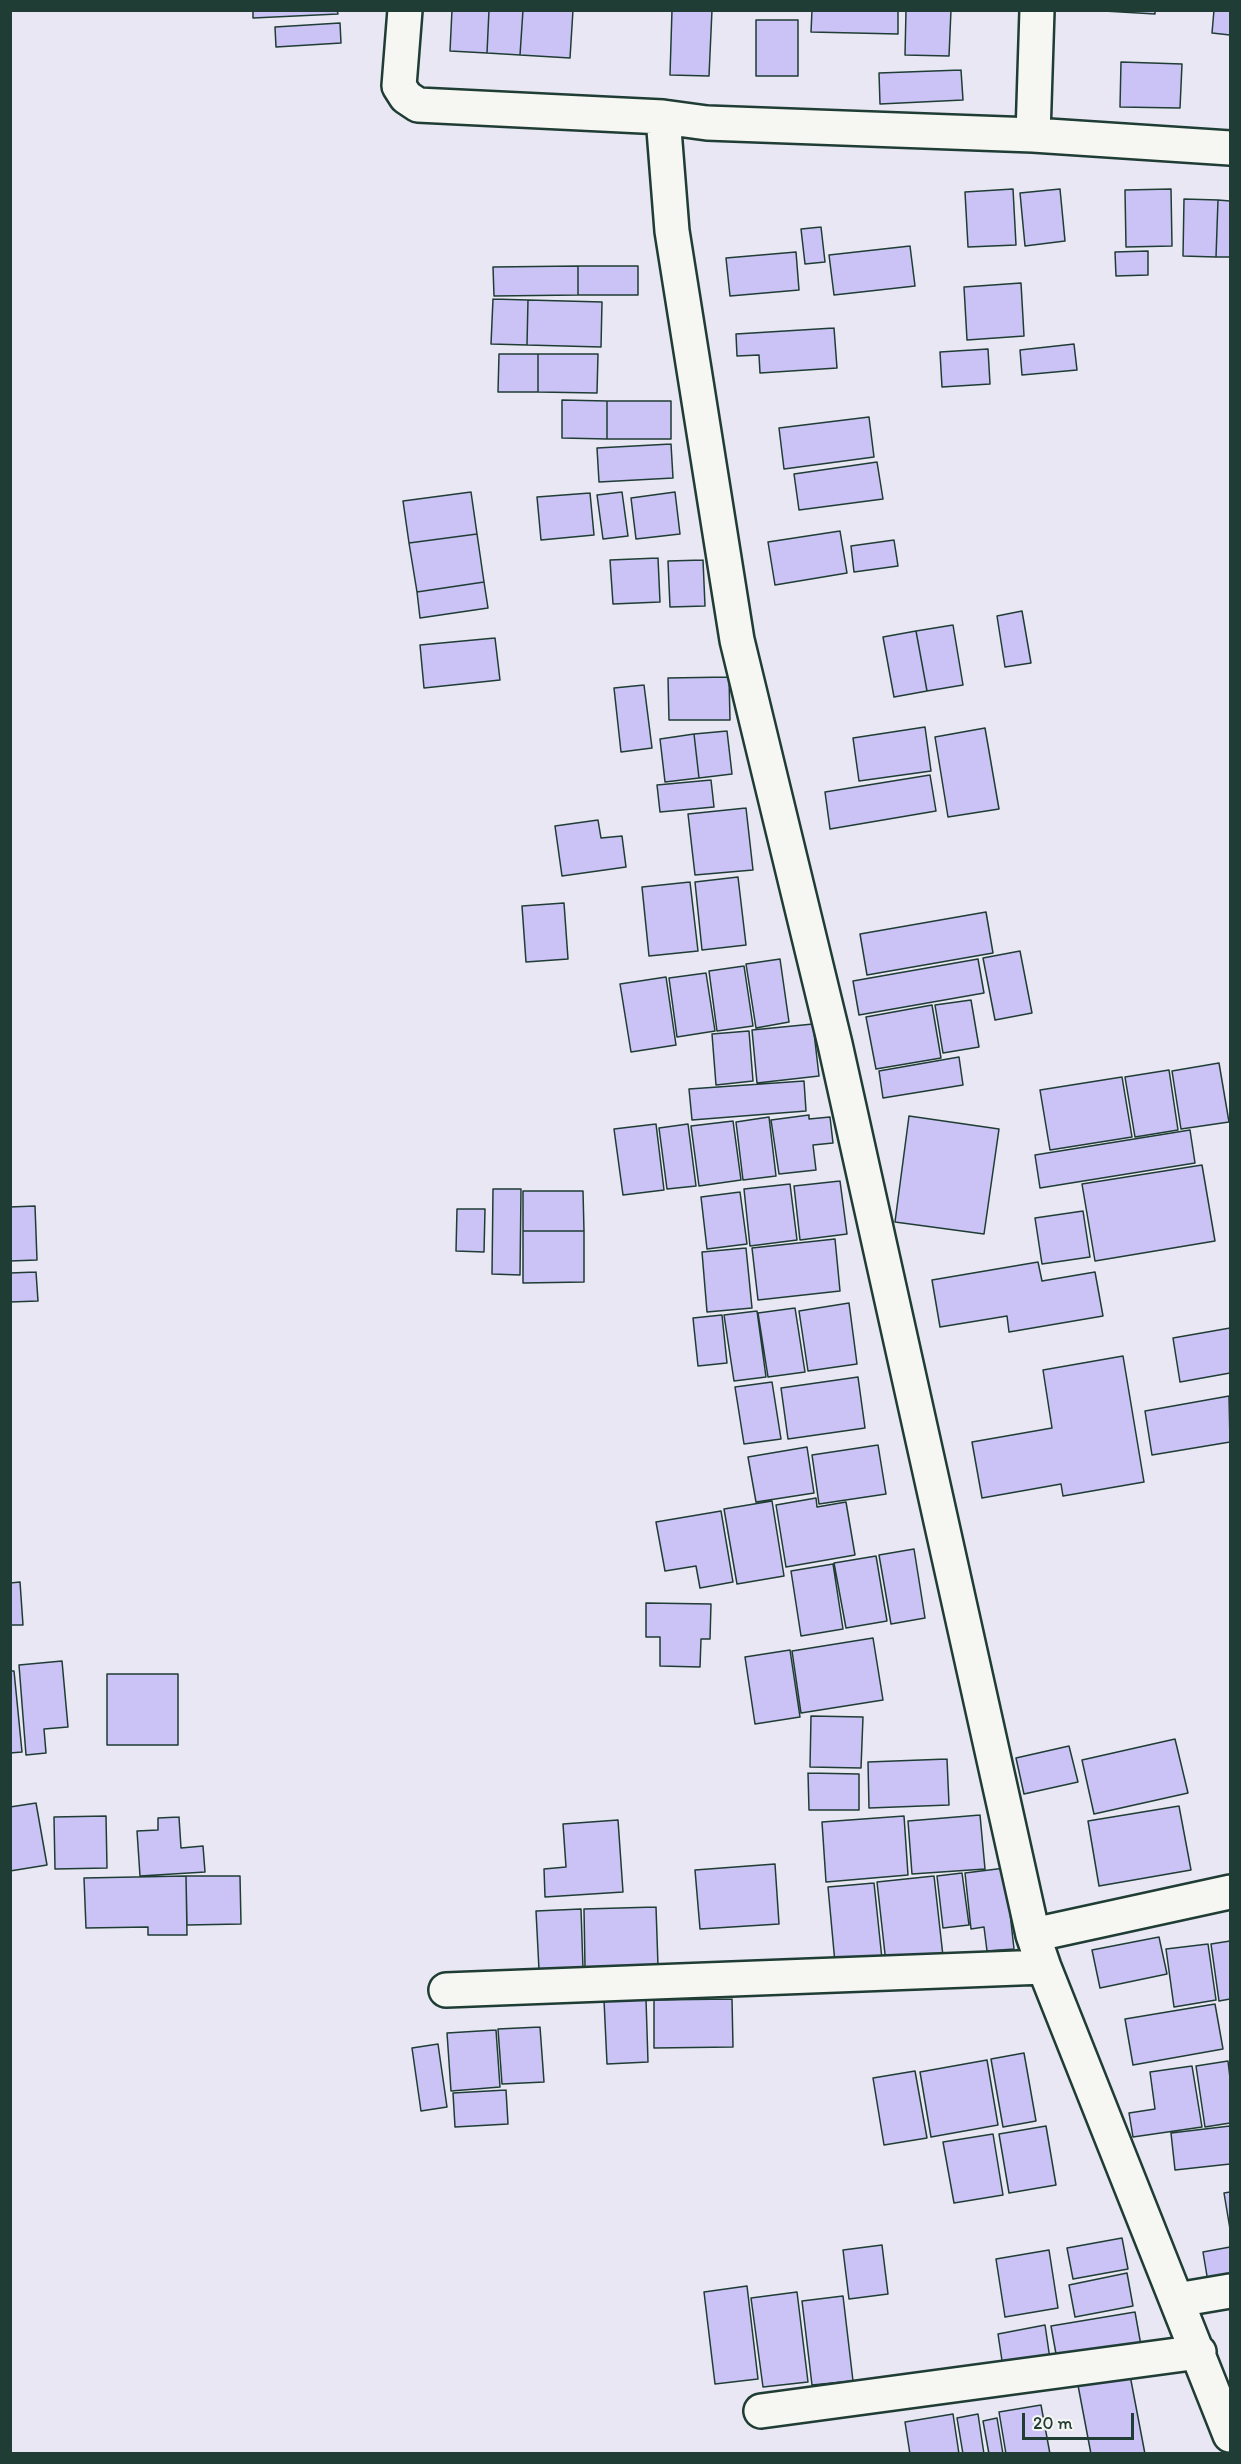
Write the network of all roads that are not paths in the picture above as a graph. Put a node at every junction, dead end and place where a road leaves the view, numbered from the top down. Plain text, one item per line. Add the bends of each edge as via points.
1 (405, 10) edge
2 (1037, 10) edge
3 (663, 117) junction
4 (1033, 135) junction
5 (1230, 148) edge
6 (1230, 1892) edge
7 (1033, 1935) junction
8 (1044, 1967) junction
9 (446, 1989) dead end
10 (1230, 2291) edge
11 (1177, 2300) junction
12 (1199, 2352) junction
13 (761, 2411) dead end
14 (1230, 2434) edge

1 - 3 street via 399,86 418,105
2 - 4 street
3 - 4 street via 707,123
3 - 7 street via 672,231 737,640 835,1044
4 - 5 street
6 - 7 street
7 - 8 street
8 - 9 street
8 - 11 street
10 - 11 street
11 - 12 street
12 - 13 street
12 - 14 street

